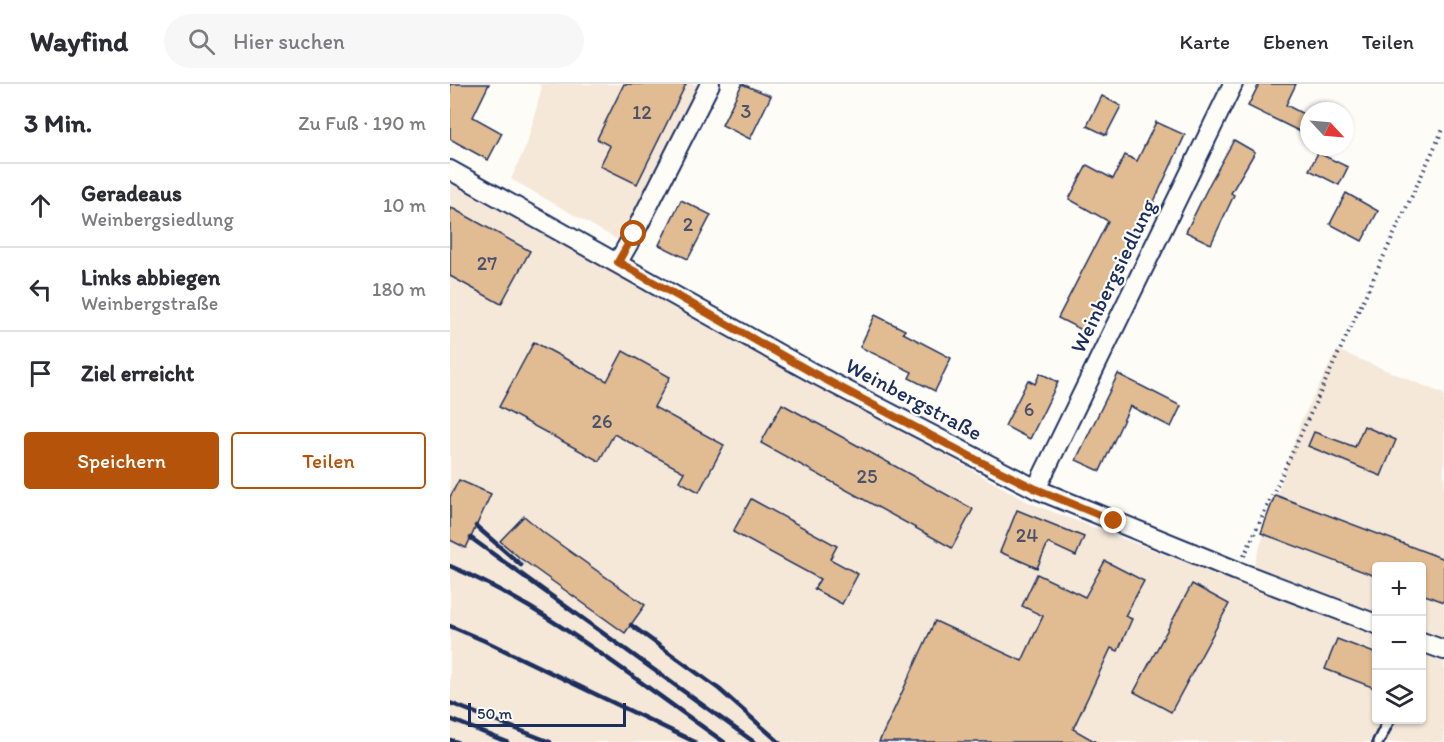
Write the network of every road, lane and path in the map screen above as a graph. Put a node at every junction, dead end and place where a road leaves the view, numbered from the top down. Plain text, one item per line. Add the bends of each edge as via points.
1 (710, 84) edge
2 (1233, 84) edge
3 (1444, 127) edge
4 (450, 170) edge
5 (618, 262) junction
6 (1036, 489) junction
7 (1237, 571) junction
8 (1372, 622) edge
9 (1426, 647) edge
10 (1444, 650) edge
11 (1387, 724) edge
12 (1378, 742) edge

1 - 5 street
2 - 6 street, Weinbergsiedlung
3 - 7 path
4 - 5 street, Weinbergstraße
5 - 6 street, Weinbergstraße via 813,373
6 - 7 street, Weinbergstraße
7 - 8 street, Weinbergstraße
9 - 10 street
11 - 12 lane

